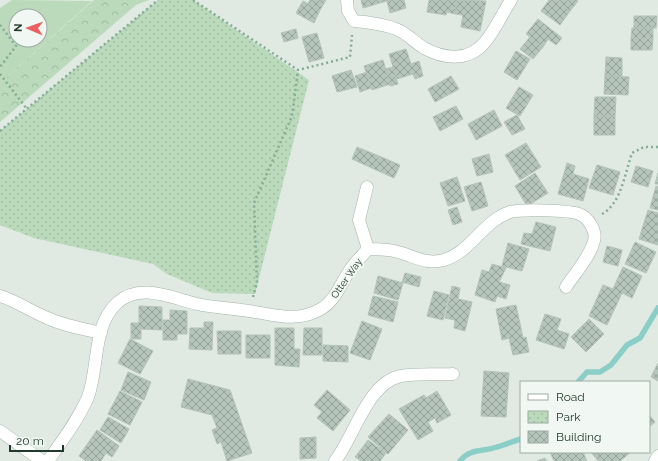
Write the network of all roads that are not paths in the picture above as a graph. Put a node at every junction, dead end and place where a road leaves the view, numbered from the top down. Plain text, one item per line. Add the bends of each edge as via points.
1 (347, 0) edge
2 (509, 1) edge
3 (367, 187) dead end
4 (368, 249) junction
5 (566, 287) dead end
6 (0, 296) edge
7 (101, 333) junction
8 (453, 374) dead end
9 (0, 431) edge
10 (658, 456) edge
11 (42, 461) edge
12 (48, 461) edge
13 (335, 461) edge
14 (655, 461) edge

1 - 2 street via 348,11 354,21 395,28 423,48 448,57 459,57 485,43 502,19
3 - 4 street via 359,220
4 - 5 street, Otter Way via 399,252 430,262 455,256 486,228 510,212 580,214 589,221 595,239
4 - 7 street, Otter Way via 350,269 335,296 320,310 304,316 290,318 199,305 154,293 134,293 111,309
6 - 7 street via 73,327
7 - 12 street, Otter Way via 88,396
8 - 13 street via 400,376 389,381 376,391
9 - 11 street
10 - 14 street

